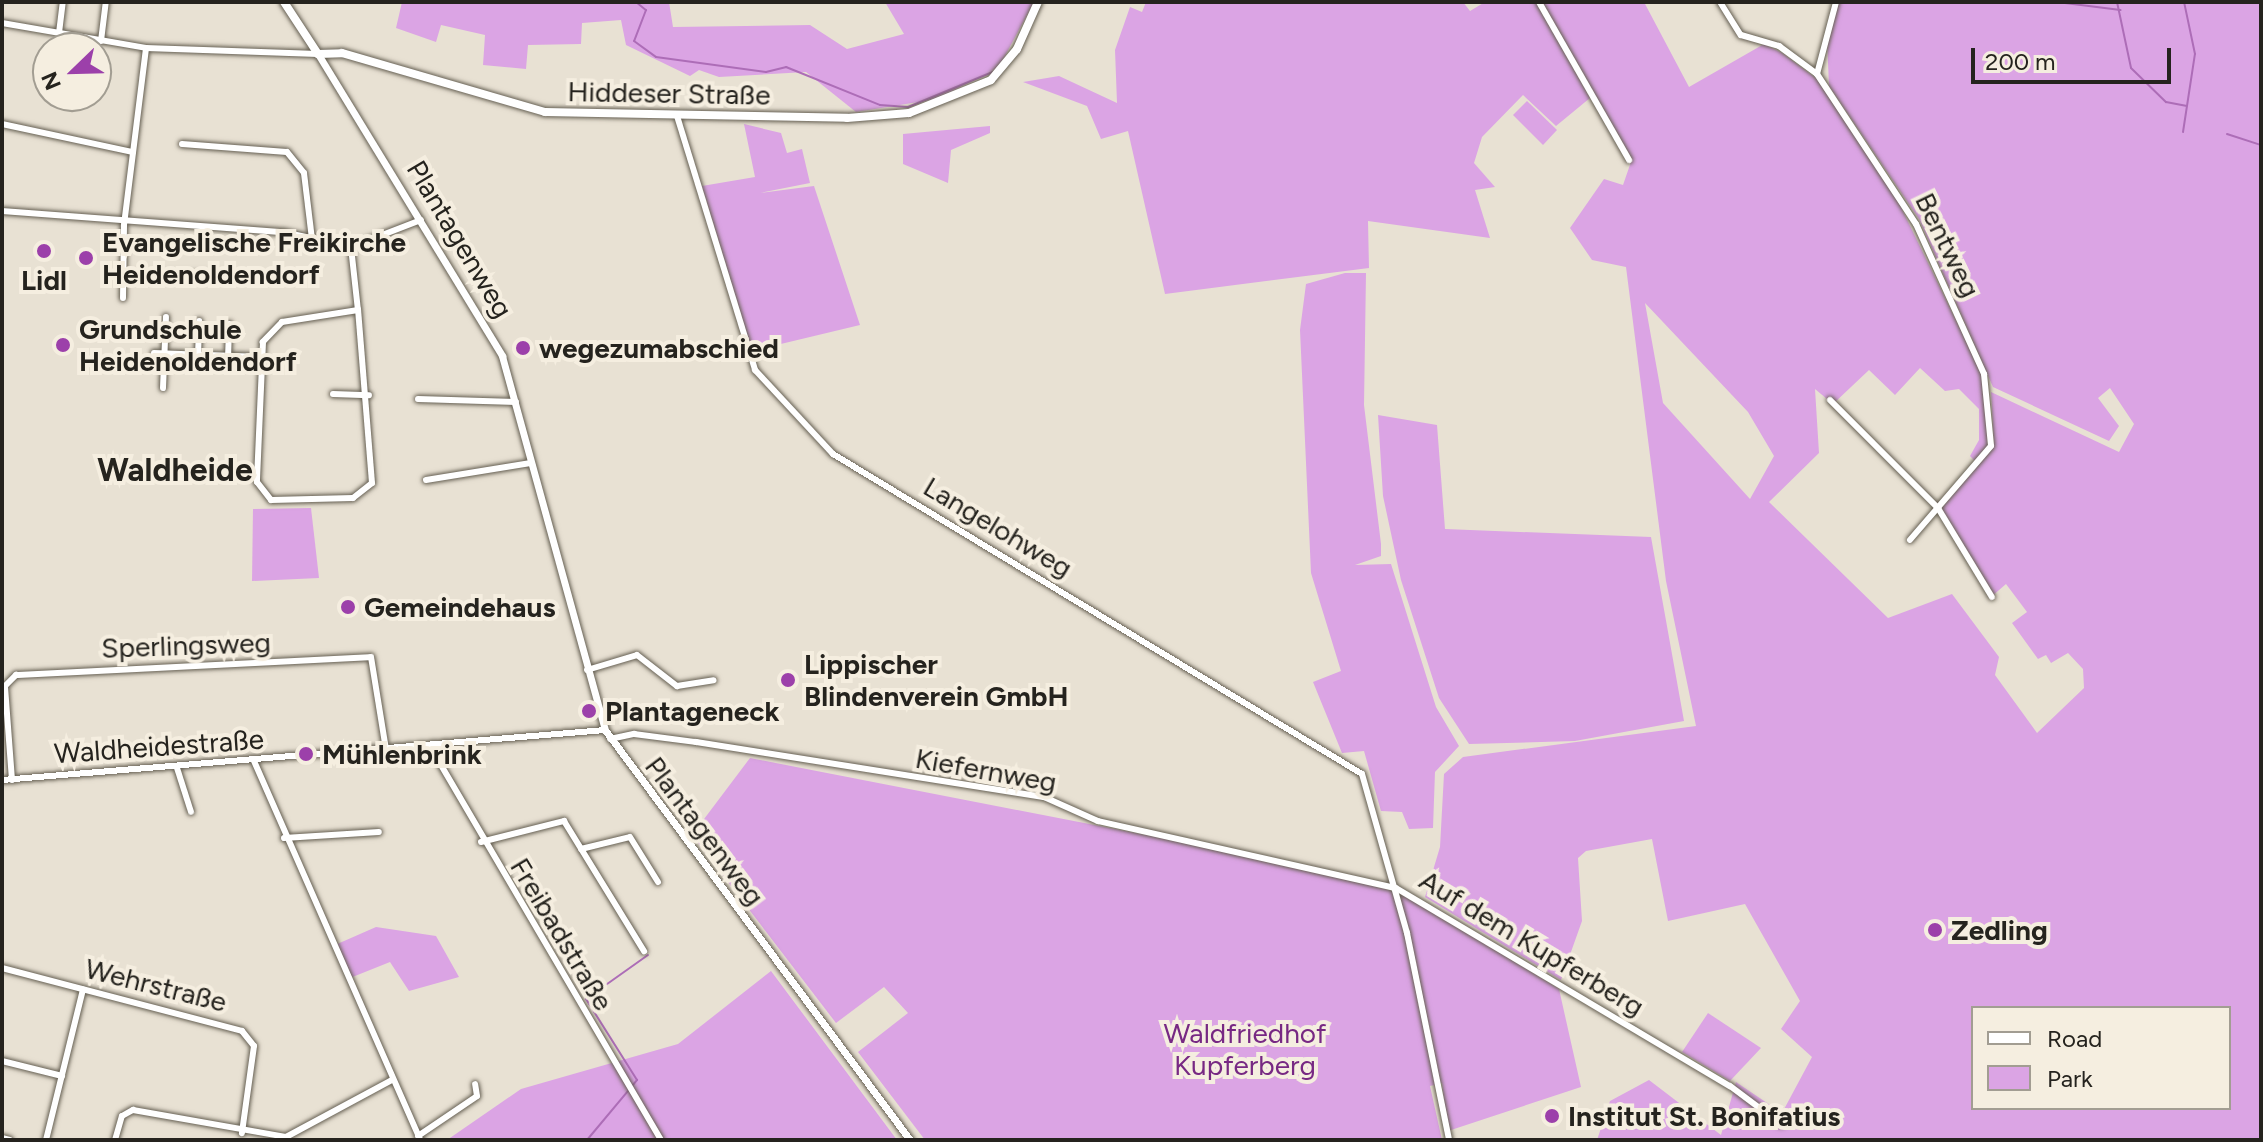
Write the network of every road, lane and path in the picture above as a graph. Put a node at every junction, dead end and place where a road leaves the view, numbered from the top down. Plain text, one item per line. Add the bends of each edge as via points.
1 (63, 2) edge
2 (106, 2) edge
3 (284, 2) edge
4 (1038, 2) edge
5 (1539, 2) edge
6 (1720, 2) edge
7 (1836, 2) edge
8 (2, 23) edge
9 (53, 32) edge
10 (59, 32) edge
11 (102, 32) edge
12 (112, 43) edge
13 (146, 48) junction
14 (318, 54) junction
15 (1817, 74) junction
16 (677, 116) junction
17 (2, 124) edge
18 (182, 144) dead end
19 (133, 152) junction
20 (1629, 160) dead end
21 (2, 211) edge
22 (421, 220) junction
23 (124, 225) junction
24 (312, 239) junction
25 (351, 247) junction
26 (123, 275) junction
27 (226, 275) dead end
28 (123, 298) dead end
29 (358, 310) junction
30 (166, 317) dead end
31 (199, 321) dead end
32 (229, 324) dead end
33 (154, 353) dead end
34 (165, 354) junction
35 (198, 356) junction
36 (261, 357) junction
37 (228, 358) junction
38 (163, 388) dead end
39 (333, 394) dead end
40 (369, 395) junction
41 (418, 399) dead end
42 (1830, 400) dead end
43 (516, 402) junction
44 (531, 463) junction
45 (426, 480) dead end
46 (1938, 508) junction
47 (1910, 540) dead end
48 (1992, 597) dead end
49 (587, 670) junction
50 (714, 680) dead end
51 (605, 730) junction
52 (610, 739) junction
53 (431, 748) junction
54 (386, 750) junction
55 (254, 761) junction
56 (177, 768) junction
57 (2, 780) edge
58 (12, 780) junction
59 (191, 812) dead end
60 (379, 832) dead end
61 (284, 838) junction
62 (481, 842) junction
63 (581, 849) junction
64 (658, 882) dead end
65 (1396, 888) junction
66 (644, 951) dead end
67 (2, 968) edge
68 (83, 989) junction
69 (2, 1061) edge
70 (62, 1076) junction
71 (392, 1080) junction
72 (475, 1084) dead end
73 (1781, 1124) dead end
74 (242, 1133) junction
75 (2, 1138) edge
76 (419, 1138) edge
77 (10, 1140) edge
78 (46, 1140) edge
79 (115, 1140) edge
80 (661, 1140) edge
81 (910, 1140) edge
82 (1449, 1140) edge

1 - 10 street
2 - 11 street
3 - 14 main road
4 - 16 main road, Hiddeser Straße via 1000,72 926,108 873,117
5 - 20 street
6 - 15 street via 1741,35 1779,46
7 - 15 street
8 - 9 street
12 - 13 street
13 - 14 street
13 - 19 street
14 - 16 main road, Hiddeser Straße via 342,53 545,112
14 - 22 street, Plantagenweg
15 - 46 street, Bentweg via 1916,224 1988,388 1991,446
16 - 65 street, Langelohweg via 755,370 791,412 833,454 1353,765 1372,801
17 - 19 street
18 - 24 street via 287,152 304,173
19 - 23 street
21 - 23 street
22 - 25 street
22 - 43 street, Plantagenweg via 488,326
23 - 24 street
23 - 26 street
24 - 25 street
25 - 29 street
26 - 27 street
26 - 28 street
29 - 36 street via 282,322 269,331
29 - 40 street
30 - 34 street
31 - 35 street
32 - 37 street
33 - 34 street
34 - 35 street
34 - 38 street
35 - 37 street
36 - 37 street
36 - 40 street via 257,482 271,500 365,494 372,483
39 - 40 street
41 - 43 street
42 - 46 street
43 - 44 street, Plantagenweg
44 - 45 street
44 - 49 street, Plantagenweg
46 - 47 street, Bentweg
46 - 48 street
49 - 50 street via 637,655 677,686
49 - 51 street, Plantagenweg
51 - 52 street, Plantagenweg
51 - 53 street, Waldheidestraße
52 - 65 street, Kiefernweg via 680,740 1044,797 1098,821
52 - 81 street, Plantagenweg
53 - 54 street, Waldheidestraße
53 - 62 street, Freibadstraße
54 - 55 street, Waldheidestraße
54 - 58 street, Sperlingsweg via 371,657 16,675 5,686
55 - 56 street, Waldheidestraße
55 - 61 street
56 - 58 street, Waldheidestraße
56 - 59 street
57 - 58 street, Waldheidestraße
60 - 61 street
61 - 71 street
62 - 63 street via 564,821
62 - 80 street, Freibadstraße
63 - 64 street via 630,837
63 - 66 street
65 - 73 street, Auf dem Kupferberg via 1730,1086
65 - 82 street, Auf dem Kupferberg
67 - 68 street, Wehrstraße
68 - 70 street
68 - 74 street, Wehrstraße via 242,1031 254,1046
69 - 70 street
70 - 78 street
71 - 74 street via 300,1134
71 - 76 street
72 - 76 street via 477,1096
74 - 79 street via 133,1110 122,1116
75 - 77 street

